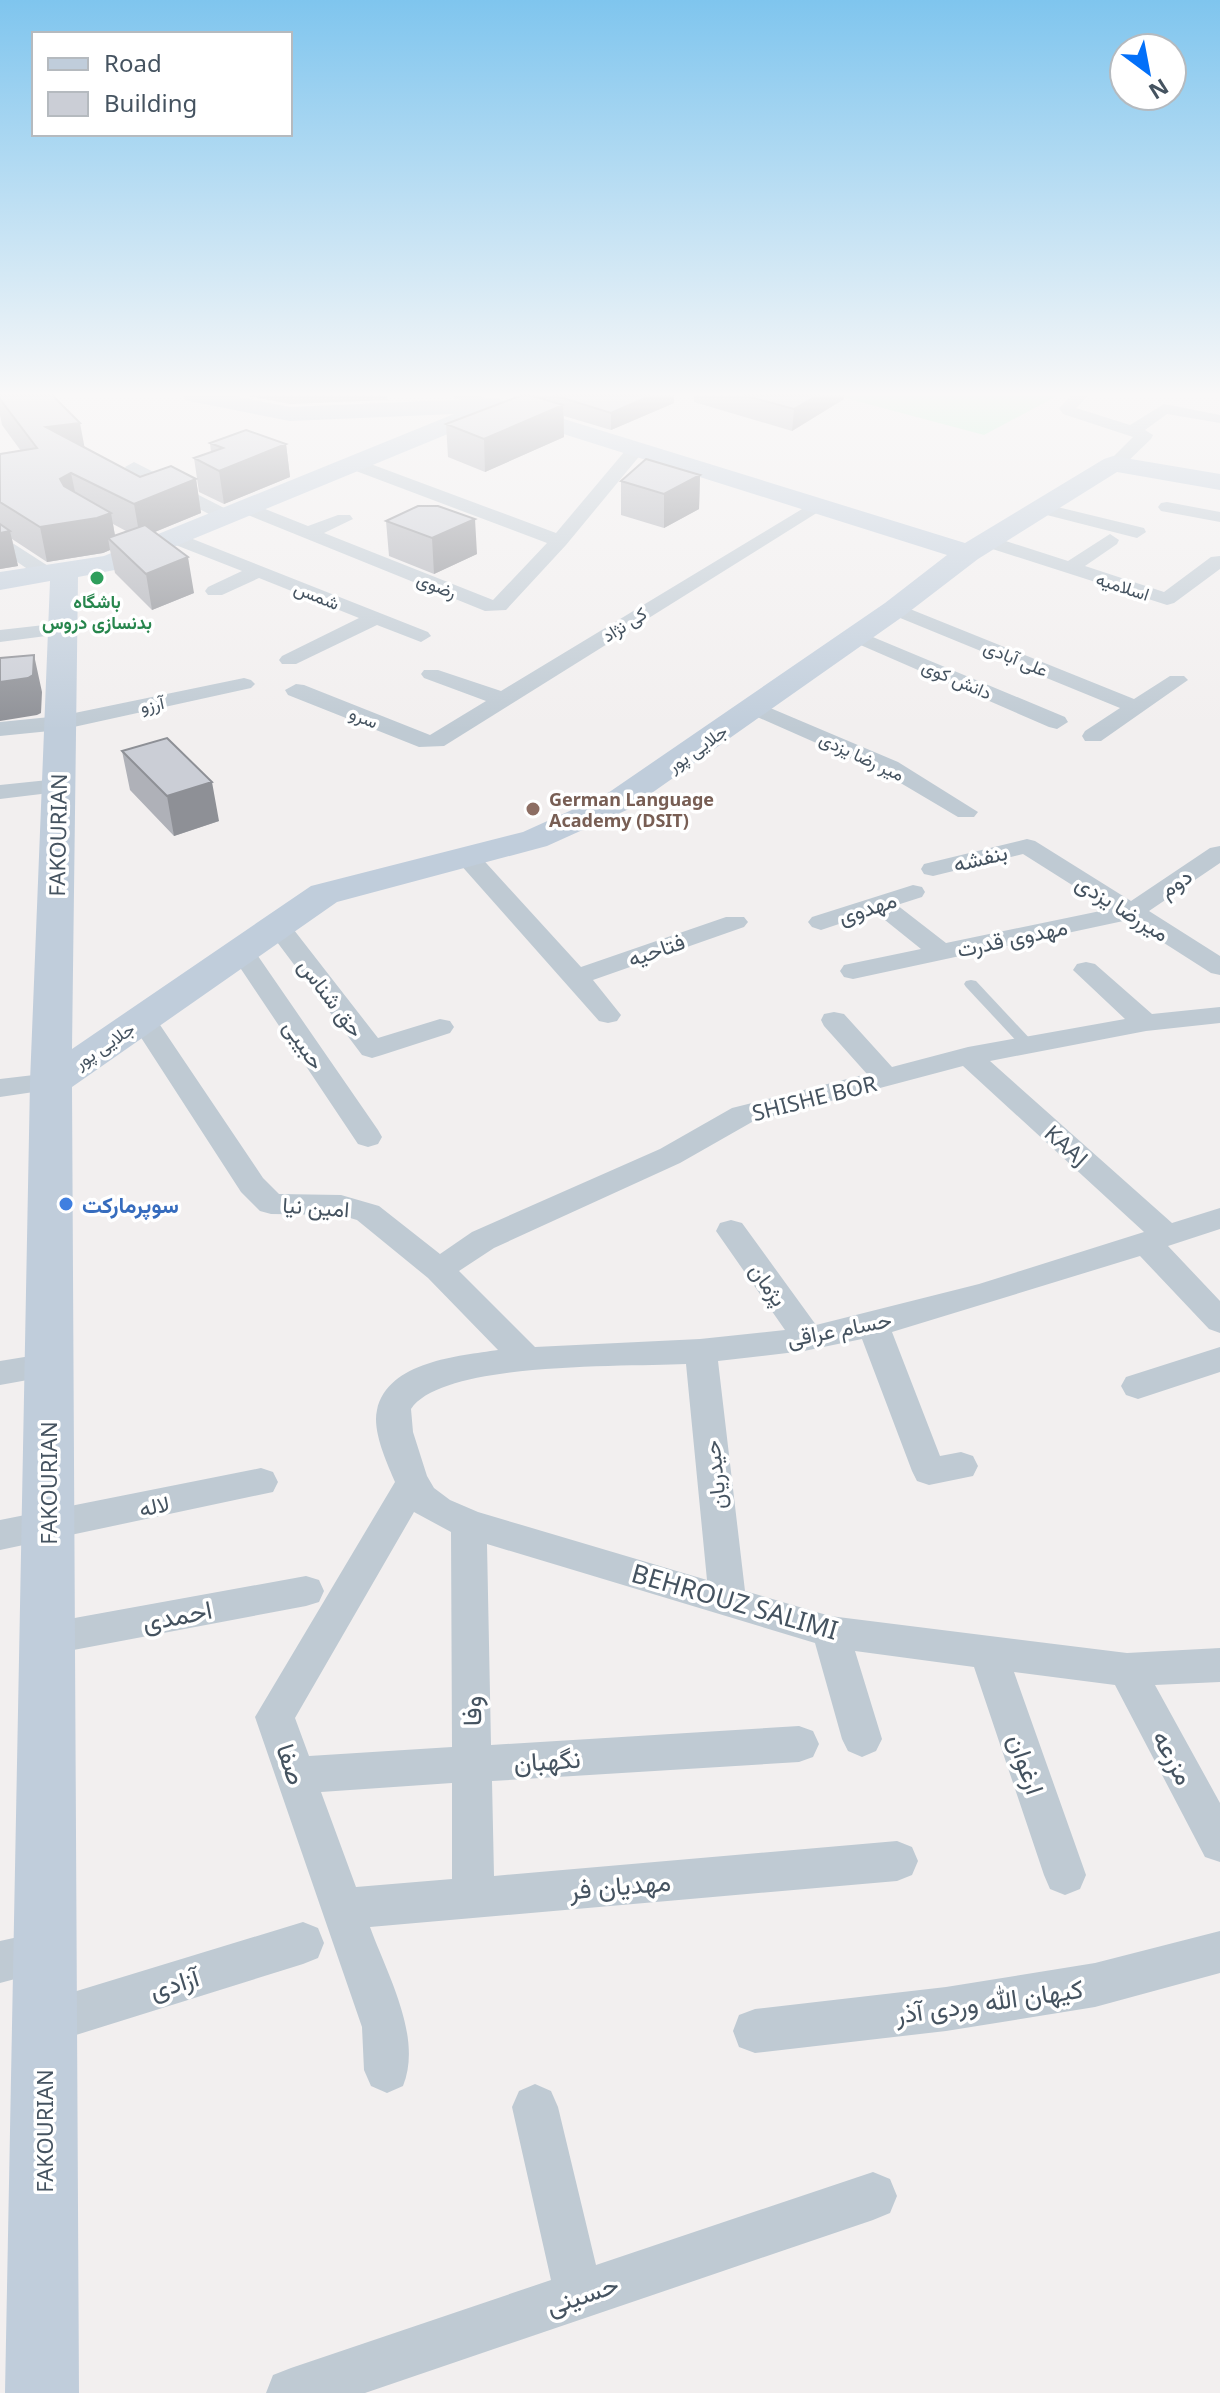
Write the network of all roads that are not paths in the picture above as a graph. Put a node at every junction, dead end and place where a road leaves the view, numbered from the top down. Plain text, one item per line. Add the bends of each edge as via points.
1 (224, 507) edge
2 (253, 507) edge
3 (468, 507) edge
4 (588, 507) edge
5 (814, 507) edge
6 (823, 507) edge
7 (1167, 507) dead end
8 (1041, 508) joint
9 (238, 513) junction
10 (485, 513) junction
11 (1220, 517) edge
12 (344, 519) dead end
13 (461, 527) edge
14 (1137, 532) dead end
15 (307, 533) junction
16 (117, 536) edge
17 (175, 538) junction
18 (1110, 540) dead end
19 (0, 541) edge
20 (559, 541) junction
21 (978, 547) junction
22 (143, 551) junction
23 (1218, 561) edge
24 (1069, 569) junction
25 (259, 571) junction
26 (56, 574) junction
27 (0, 581) edge
28 (215, 591) dead end
29 (895, 609) junction
30 (376, 618) junction
31 (62, 629) junction
32 (0, 636) edge
33 (421, 636) dead end
34 (856, 636) junction
35 (1038, 646) dead end
36 (1018, 659) junction
37 (289, 660) dead end
38 (431, 674) dead end
39 (1177, 680) dead end
40 (244, 684) dead end
41 (296, 690) dead end
42 (502, 699) junction
43 (754, 707) junction
44 (1136, 707) junction
45 (1057, 722) dead end
46 (60, 723) junction
47 (0, 729) edge
48 (1093, 736) dead end
49 (432, 743) joint
50 (58, 786) junction
51 (0, 792) edge
52 (966, 812) dead end
53 (1027, 846) joint
54 (1219, 853) edge
55 (468, 858) junction
56 (933, 869) dead end
57 (913, 892) dead end
58 (879, 903) junction
59 (1131, 912) junction
60 (735, 922) dead end
61 (821, 922) dead end
62 (278, 926) junction
63 (242, 951) junction
64 (941, 952) junction
65 (1220, 967) edge
66 (1086, 970) dead end
67 (853, 971) dead end
68 (576, 977) junction
69 (971, 984) dead end
70 (608, 1015) dead end
71 (1220, 1015) edge
72 (142, 1019) junction
73 (834, 1020) dead end
74 (1146, 1023) junction
75 (440, 1027) dead end
76 (1028, 1045) junction
77 (968, 1056) junction
78 (887, 1079) junction
79 (51, 1082) junction
80 (0, 1088) edge
81 (368, 1137) dead end
82 (1220, 1218) edge
83 (731, 1231) dead end
84 (1156, 1239) junction
85 (439, 1270) junction
86 (1220, 1321) edge
87 (873, 1324) junction
88 (807, 1337) junction
89 (701, 1351) junction
90 (1220, 1359) edge
91 (528, 1360) junction
92 (49, 1365) junction
93 (445, 1371) joint
94 (0, 1373) edge
95 (1138, 1386) dead end
96 (961, 1466) dead end
97 (261, 1482) dead end
98 (413, 1482) junction
99 (469, 1524) junction
100 (24, 1531) edge
101 (306, 1591) dead end
102 (727, 1599) junction
103 (830, 1632) junction
104 (47, 1639) junction
105 (988, 1653) junction
106 (1220, 1665) edge
107 (1127, 1670) junction
108 (862, 1739) dead end
109 (799, 1744) dead end
110 (471, 1764) junction
111 (296, 1775) junction
112 (1220, 1843) edge
113 (897, 1861) dead end
114 (1065, 1875) dead end
115 (473, 1898) junction
116 (342, 1909) junction
117 (303, 1943) dead end
118 (1220, 1952) edge
119 (22, 1957) edge
120 (44, 2023) junction
121 (755, 2031) dead end
122 (387, 2070) dead end
123 (535, 2107) dead end
124 (873, 2196) dead end
125 (579, 2295) junction
126 (42, 2393) edge
127 (291, 2393) edge

1 - 9 street, رضوی
2 - 9 street
3 - 10 street
4 - 20 street
5 - 42 street, کی نژاد
6 - 21 street
7 - 11 street
8 - 14 street
8 - 21 street, جلایی پور
9 - 15 street, رضوی
9 - 17 street
10 - 13 street
10 - 20 street
12 - 15 street
15 - 20 street, رضوی via 492,607 499,606
16 - 22 street
17 - 22 street
17 - 25 street, شمس
18 - 24 street
19 - 26 street
21 - 24 street, اسلامیه
21 - 29 street, جلایی پور
22 - 26 street
23 - 24 street, اسلامیه via 1167,599
25 - 28 street
25 - 30 street, شمس
26 - 27 street
26 - 31 street, FAKOURIAN
29 - 34 street, جلایی پور
29 - 36 street, علی آبادی
30 - 33 street, شمس
30 - 37 street, شمس
31 - 32 street
31 - 46 street, FAKOURIAN
34 - 43 street, جلایی پور
34 - 45 street, دانش کوی
35 - 36 street
36 - 44 street, علی آبادی
38 - 42 street
39 - 44 street
40 - 46 street, آرزو
41 - 49 street, سرو
42 - 49 street, کی نژاد
43 - 52 street, میر رضا یزدی via 890,767
43 - 55 street, جلایی پور via 617,802 535,839
44 - 48 street
46 - 47 street, آرزو
46 - 50 street, FAKOURIAN
50 - 51 street
50 - 79 street, FAKOURIAN
53 - 56 street, بنفشه
53 - 59 street, میررضا یزدی
54 - 59 street, دوم
55 - 62 street, جلایی پور via 342,887
55 - 68 street
57 - 58 street, مهدوی
58 - 61 street, مهدوی
58 - 64 street, مهدوی قدرت
59 - 64 street, مهدوی قدرت
59 - 65 street, میررضا یزدی
60 - 68 street, فتاحیه
62 - 63 street, جلایی پور
62 - 75 street, حق شناس via 372,1049
63 - 72 street, جلایی پور
63 - 81 street, حبیبی
64 - 67 street, مهدوی قدرت
66 - 74 street
68 - 70 street
69 - 76 lane
71 - 74 street, SHISHE BOR
72 - 79 street, جلایی پور
72 - 85 street, امین نیا via 252,1185 271,1204 357,1208
73 - 78 street
74 - 76 street, SHISHE BOR
76 - 77 street, SHISHE BOR
77 - 78 street, SHISHE BOR
77 - 84 street, KAAJ
78 - 85 street, SHISHE BOR via 730,1119 670,1156 483,1240
79 - 80 street
79 - 92 street, FAKOURIAN
82 - 84 street, حسام عراقی
83 - 88 street, پژمان
84 - 86 street, KAAJ
84 - 87 street, حسام عراقی
85 - 91 street, امین نیا
87 - 88 street, حسام عراقی
87 - 96 street via 929,1471
88 - 89 street, حسام عراقی
89 - 91 street, حسام عراقی
89 - 102 street, حیدریان
90 - 95 street
91 - 93 street, حسام عراقی
92 - 94 street
92 - 100 street, FAKOURIAN
93 - 98 street, BEHROUZ SALIMI via 409,1388 393,1413
97 - 100 street, لاله
98 - 99 street, BEHROUZ SALIMI via 425,1502
98 - 111 street, صفا via 275,1717
99 - 102 street, BEHROUZ SALIMI
99 - 110 street, وفا
100 - 104 street, FAKOURIAN
101 - 104 street, احمدی
102 - 103 street, BEHROUZ SALIMI
103 - 105 street, BEHROUZ SALIMI
103 - 108 street
104 - 119 street, FAKOURIAN
105 - 107 street, BEHROUZ SALIMI
105 - 114 street, ارغوان
106 - 107 street, BEHROUZ SALIMI
107 - 112 street, مزرعه
109 - 110 street, نگهبان
110 - 111 street, نگهبان
110 - 115 street, وفا
111 - 116 street, صفا
113 - 115 street, مهدیان فر
115 - 116 street, مهدیان فر
116 - 122 street, صفا via 384,2027
117 - 120 street, آزادی
118 - 121 street, کیهان الله وردی آذر via 1095,1985
119 - 120 street, FAKOURIAN
120 - 126 street, FAKOURIAN
123 - 125 street
124 - 125 street, حسینی
125 - 127 street, حسینی

